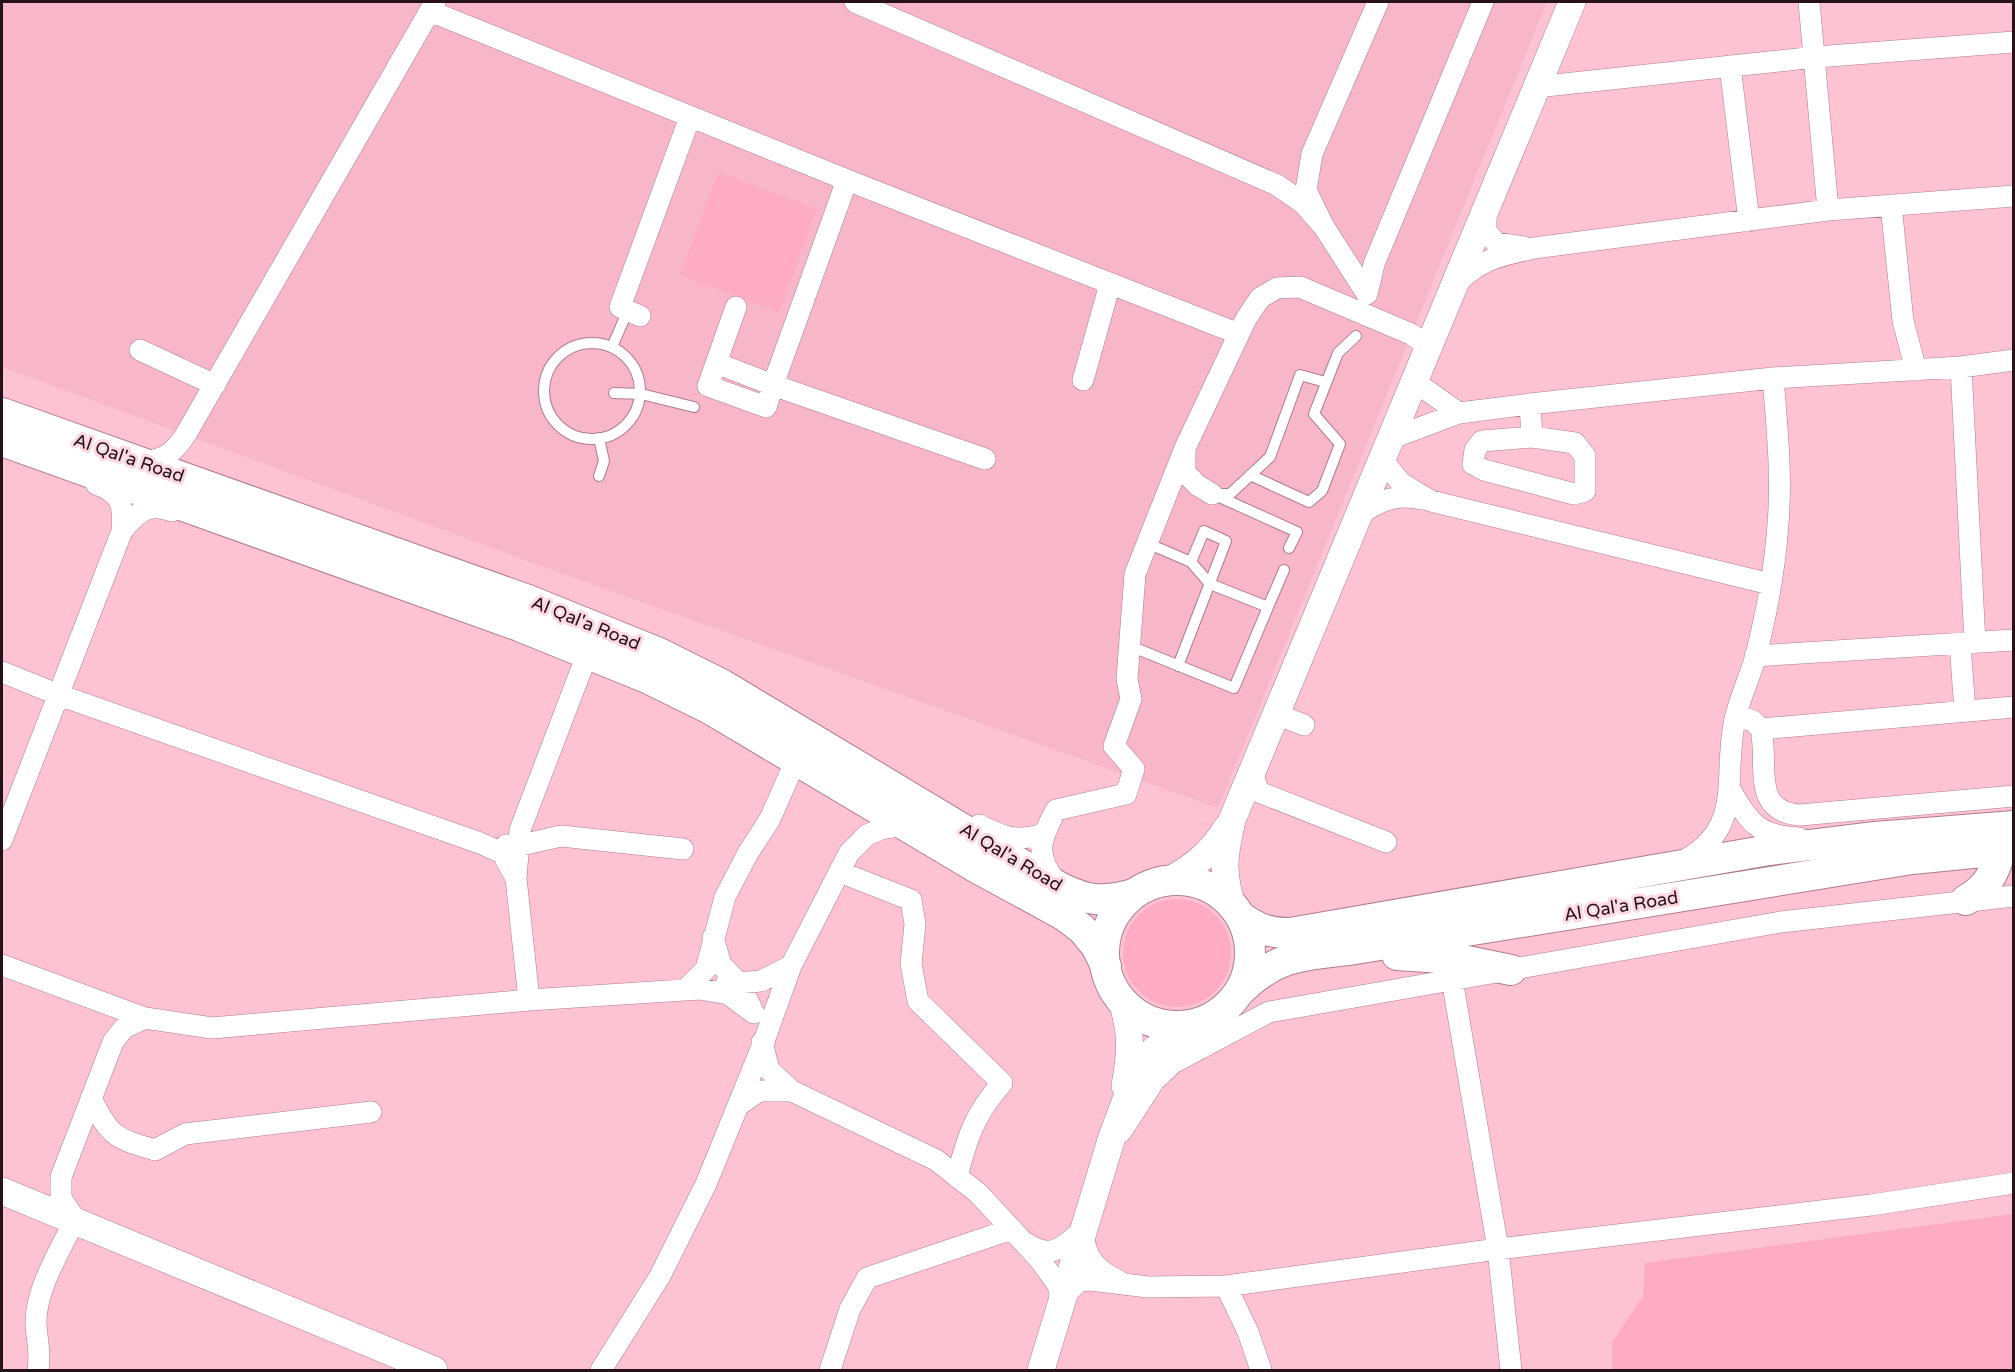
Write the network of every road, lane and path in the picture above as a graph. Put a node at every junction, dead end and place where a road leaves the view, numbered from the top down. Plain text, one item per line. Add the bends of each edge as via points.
1 (1378, 2) edge
2 (1483, 2) edge
3 (1572, 2) edge
4 (1809, 2) edge
5 (867, 4) edge
6 (432, 6) edge
7 (2013, 42) edge
8 (1816, 57) junction
9 (1730, 66) junction
10 (1536, 87) junction
11 (690, 117) junction
12 (847, 180) junction
13 (2013, 196) edge
14 (1891, 206) junction
15 (1486, 209) junction
16 (1828, 210) junction
17 (1749, 221) junction
18 (1324, 227) junction
19 (1384, 242) junction
20 (1534, 248) junction
21 (1344, 258) junction
22 (1110, 284) junction
23 (1453, 286) junction
24 (1362, 302) junction
25 (736, 307) dead end
26 (634, 313) joint
27 (1239, 334) junction
28 (1356, 336) dead end
29 (1430, 347) junction
30 (612, 348) junction
31 (140, 350) dead end
32 (2013, 360) edge
33 (1961, 367) junction
34 (1916, 370) junction
35 (1773, 378) junction
36 (1083, 380) dead end
37 (1325, 382) junction
38 (1415, 382) junction
39 (215, 385) junction
40 (773, 385) junction
41 (614, 393) dead end
42 (641, 394) junction
43 (1530, 404) junction
44 (693, 407) dead end
45 (2, 413) edge
46 (1459, 413) junction
47 (186, 434) junction
48 (1532, 437) junction
49 (598, 438) junction
50 (2, 441) edge
51 (1185, 448) junction
52 (1386, 449) junction
53 (2, 452) edge
54 (985, 459) dead end
55 (142, 463) junction
56 (1250, 475) junction
57 (599, 476) dead end
58 (212, 487) junction
59 (1212, 494) junction
60 (1431, 501) junction
61 (1358, 516) junction
62 (122, 531) junction
63 (1147, 543) junction
64 (1289, 548) dead end
65 (318, 554) junction
66 (1191, 562) junction
67 (1284, 570) dead end
68 (1210, 584) junction
69 (1770, 584) junction
70 (1268, 607) junction
71 (2013, 640) edge
72 (1967, 643) junction
73 (1130, 646) junction
74 (588, 652) junction
75 (1755, 656) junction
76 (1178, 666) junction
77 (2, 672) edge
78 (59, 695) junction
79 (2013, 707) edge
80 (1965, 711) junction
81 (1276, 714) junction
82 (1736, 715) junction
83 (1304, 725) dead end
84 (1761, 729) junction
85 (799, 730) junction
86 (796, 760) junction
87 (1255, 765) junction
88 (1729, 788) junction
89 (2013, 796) edge
90 (1274, 800) junction
91 (529, 806) junction
92 (1232, 820) junction
93 (905, 825) junction
94 (1044, 834) junction
95 (561, 836) junction
96 (1875, 837) junction
97 (2, 840) edge
98 (1386, 842) dead end
99 (2009, 842) edge
100 (480, 843) junction
101 (517, 846) junction
102 (683, 849) dead end
103 (1673, 867) junction
104 (840, 872) junction
105 (516, 878) junction
106 (1166, 882) junction
107 (1061, 888) junction
108 (1134, 894) junction
109 (2013, 896) edge
110 (1966, 900) junction
111 (1237, 912) junction
112 (713, 937) junction
113 (1349, 950) junction
114 (2, 965) edge
115 (791, 966) junction
116 (1106, 966) junction
117 (1511, 970) junction
118 (1452, 979) junction
119 (738, 982) junction
120 (692, 989) junction
121 (1240, 992) junction
122 (92, 999) junction
123 (529, 1000) junction
124 (1122, 1001) junction
125 (754, 1013) junction
126 (145, 1018) junction
127 (1195, 1024) junction
128 (113, 1042) junction
129 (763, 1044) junction
130 (792, 1091) junction
131 (91, 1098) junction
132 (739, 1105) junction
133 (1121, 1106) junction
134 (371, 1112) dead end
135 (1112, 1137) junction
136 (61, 1177) junction
137 (957, 1177) junction
138 (2013, 1183) edge
139 (10, 1194) edge
140 (75, 1219) junction
141 (1082, 1231) junction
142 (1017, 1235) junction
143 (1498, 1249) junction
144 (1125, 1283) junction
145 (1226, 1286) junction
146 (1061, 1299) junction
147 (38, 1371) edge
148 (434, 1371) edge
149 (601, 1371) edge
150 (830, 1371) edge
151 (1041, 1371) edge
152 (1260, 1371) edge
153 (1511, 1371) edge

1 - 18 street via 1312,154 1306,190
2 - 19 street
3 - 10 street
4 - 8 street
5 - 18 street via 1277,185 1303,203
6 - 11 street
6 - 39 street
7 - 8 street
8 - 9 street
8 - 16 street
9 - 10 street
9 - 17 street
10 - 15 street
11 - 12 street
11 - 26 street via 620,307
12 - 22 street
12 - 40 street
13 - 14 street
14 - 16 street
14 - 34 street via 1903,321
15 - 20 street via 1486,231 1496,243
15 - 23 street
16 - 17 street
17 - 20 street
18 - 21 street
19 - 21 street via 1366,259
19 - 24 street
20 - 23 street via 1473,266
21 - 24 street
22 - 27 street
22 - 36 street
23 - 29 street
24 - 27 street via 1299,287 1277,288 1260,298
24 - 29 street via 1384,322
25 - 40 street via 708,386 766,407
26 - 30 lane
27 - 51 street
28 - 37 lane via 1338,353
29 - 38 street
30 - 42 lane via 631,361 639,376
30 - 49 lane via 602,343 569,348 549,369 544,383 546,405 554,421 569,433
31 - 39 street
32 - 33 street
33 - 34 street
33 - 72 street
34 - 35 street
35 - 43 street
35 - 69 street via 1779,470 1778,524
37 - 56 lane via 1300,375 1270,457
37 - 56 lane via 1314,414 1340,444 1322,491 1309,502
38 - 46 street
38 - 52 street
39 - 47 street
40 - 54 street
41 - 42 lane
42 - 44 lane
42 - 49 lane via 637,412 626,426 613,435
43 - 46 street
43 - 48 street
45 - 55 main road, Al Qal'a Road
46 - 52 street
47 - 55 street via 175,451
47 - 58 street via 186,454
48 - 48 street via 1575,443 1585,456 1585,491 1574,494 1473,464 1475,450 1482,441
49 - 57 lane via 604,461
50 - 65 main road, Al Qal'a Road
51 - 59 street via 1185,472
51 - 63 street
52 - 60 street via 1401,483
52 - 61 street
53 - 62 street via 102,486 117,497 124,509
55 - 58 main road, Al Qal'a Road
56 - 59 lane via 1230,494
58 - 85 main road, Al Qal'a Road via 600,628 723,685
59 - 64 lane via 1297,532
60 - 61 street via 1395,496
60 - 69 street
61 - 81 street
62 - 65 street via 146,507 162,507 269,548
62 - 78 street
63 - 66 lane
63 - 73 street via 1135,573
65 - 74 main road, Al Qal'a Road
66 - 68 lane
66 - 68 lane via 1203,531 1226,541
67 - 70 lane
68 - 70 lane
68 - 76 lane
69 - 75 street
70 - 76 lane via 1234,688
71 - 72 street
72 - 75 street
72 - 80 street
73 - 76 lane
73 - 94 street via 1127,679 1131,699 1114,746 1134,769 1126,794 1056,810
74 - 86 main road, Al Qal'a Road via 710,709
74 - 91 street
75 - 82 street
77 - 78 street
78 - 97 street
78 - 100 street
79 - 80 street
80 - 84 street
81 - 83 street
81 - 87 street
82 - 84 street via 1753,720
82 - 88 street via 1729,752
84 - 89 street via 1766,795 1786,813
85 - 94 street via 1003,837 1024,839
85 - 107 main road, Al Qal'a Road
86 - 93 main road, Al Qal'a Road
86 - 112 street via 770,819 725,897
87 - 90 street via 1254,779 1259,792
87 - 92 street
88 - 96 street via 1749,821 1771,835
88 - 103 street via 1719,831 1708,846
90 - 92 street via 1250,807
90 - 98 street
91 - 95 street via 536,825
91 - 101 street
92 - 106 street via 1214,848 1192,868
92 - 111 street via 1224,855 1224,881
93 - 104 street via 867,835 849,854
93 - 116 main road, Al Qal'a Road via 1065,916 1096,946
94 - 107 street via 1041,857
95 - 101 street
95 - 102 street
96 - 99 main road, Al Qal'a Road
96 - 103 main road, Al Qal'a Road
99 - 110 main road via 1987,886
99 - 113 main road, Al Qal'a Road
100 - 101 street
100 - 105 street via 502,853
101 - 105 street
103 - 111 main road, Al Qal'a Road via 1290,933 1258,929
104 - 115 street
104 - 137 street via 910,900 915,924 911,964 918,1001 1002,1083 969,1131
105 - 123 street
106 - 108 main road
106 - 111 main road via 1204,885 1224,897
107 - 108 main road, Al Qal'a Road via 1085,899 1104,901
108 - 116 main road via 1110,924 1104,948
109 - 110 street
110 - 117 street via 1781,922
111 - 121 main road via 1250,939 1250,964
112 - 119 street via 721,965
112 - 120 street via 706,969
113 - 117 main road via 1457,959
113 - 121 main road, Al Qal'a Road via 1297,956 1274,964 1257,974
114 - 122 street
115 - 119 street via 761,981
115 - 129 street
116 - 124 main road via 1107,977
117 - 118 street
118 - 135 street via 1269,1011 1173,1063 1154,1081 1123,1131
118 - 143 street
119 - 120 street
119 - 125 street
120 - 123 street
120 - 125 street via 728,994
121 - 127 main road via 1221,1012
122 - 126 street
122 - 128 street via 109,1019
123 - 126 street via 212,1028
124 - 127 main road via 1146,1019 1174,1026
124 - 133 street via 1131,1048
125 - 129 street
126 - 128 street via 124,1028
127 - 133 street via 1154,1050 1136,1073
128 - 131 street
129 - 130 street via 769,1070
129 - 132 street
130 - 132 street via 759,1091
130 - 137 street via 936,1160
131 - 134 street via 103,1123 118,1139 155,1150 185,1134
131 - 136 street
132 - 149 street via 706,1184 660,1276
133 - 135 street
135 - 141 street
136 - 139 street via 44,1190
136 - 140 street via 62,1198
137 - 142 street
138 - 143 street via 1871,1205
139 - 140 street
140 - 147 street via 42,1292 36,1323 41,1351
140 - 148 street
141 - 142 street via 1050,1252 1037,1250
141 - 144 street via 1086,1254 1092,1262
141 - 146 street
142 - 146 street via 1050,1273
142 - 150 street via 867,1278 850,1308
143 - 145 street
143 - 153 street
144 - 145 street via 1186,1288
144 - 146 street via 1079,1281
145 - 152 street via 1248,1332
146 - 151 street

